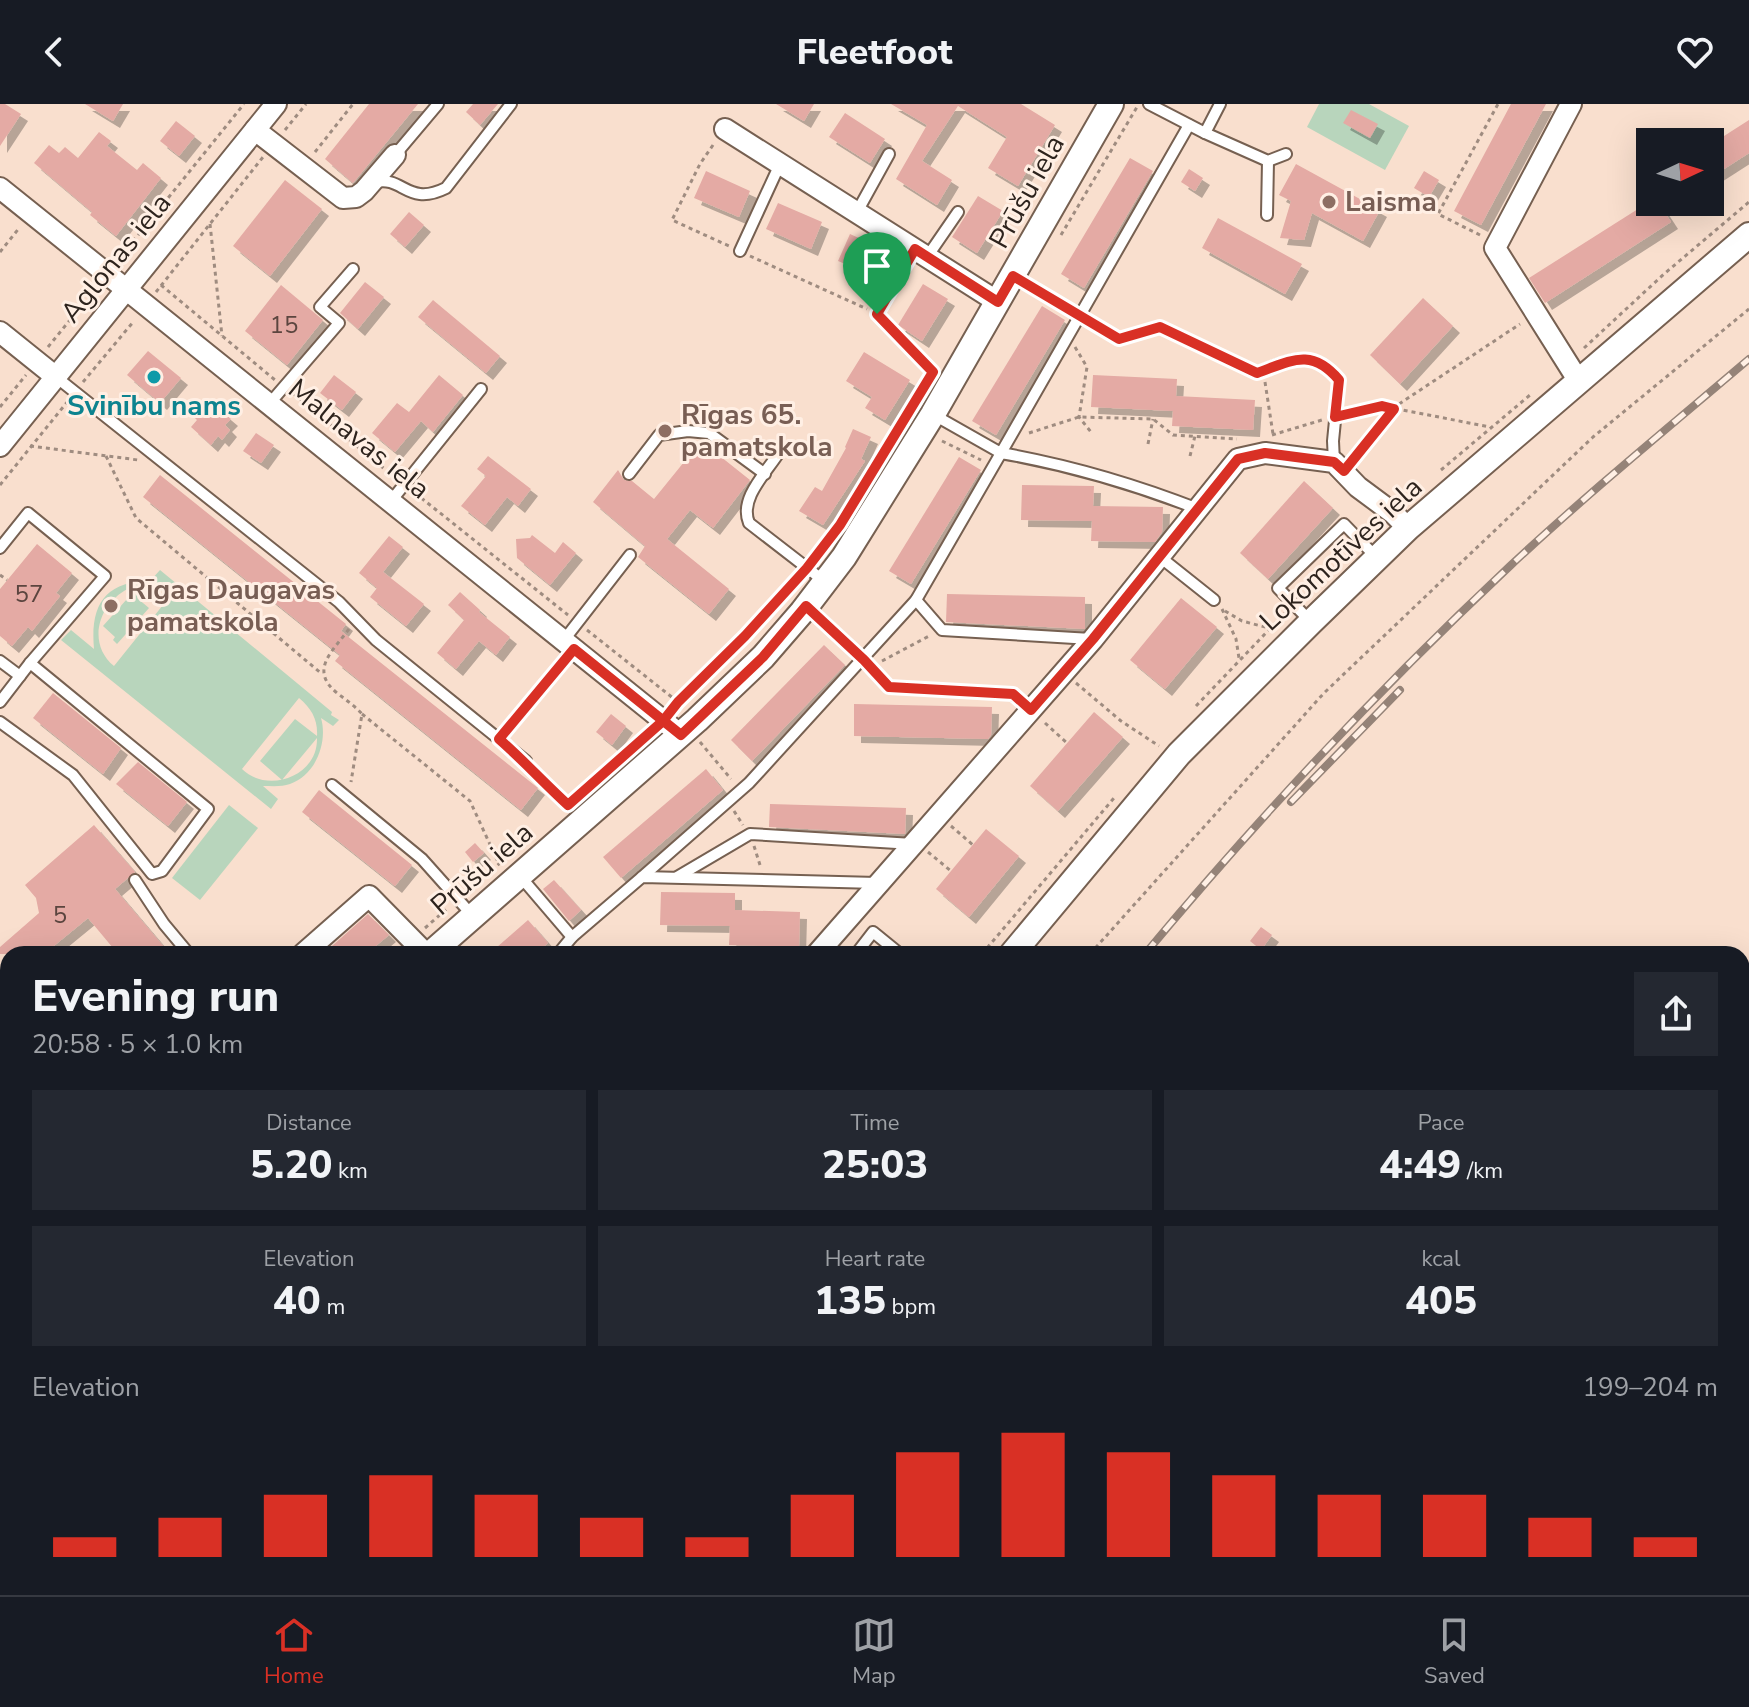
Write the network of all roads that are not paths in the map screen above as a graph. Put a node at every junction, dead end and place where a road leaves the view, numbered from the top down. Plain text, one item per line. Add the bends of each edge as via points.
1 (276, 104) edge
2 (438, 104) edge
3 (511, 104) edge
4 (1111, 104) edge
5 (1149, 104) edge
6 (1220, 104) edge
7 (1571, 104) edge
8 (1189, 125) junction
9 (725, 129) road end
10 (255, 130) junction
11 (1205, 133) junction
12 (889, 154) dead end
13 (1286, 154) dead end
14 (395, 155) joint
15 (1268, 161) junction
16 (780, 164) junction
17 (371, 183) junction
18 (0, 188) edge
19 (857, 212) junction
20 (958, 212) dead end
21 (1267, 215) dead end
22 (1749, 235) edge
23 (740, 251) road end
24 (921, 253) junction
25 (353, 269) dead end
26 (1013, 276) junction
27 (127, 289) junction
28 (998, 302) junction
29 (877, 314) road end
30 (1081, 316) junction
31 (0, 332) edge
32 (56, 377) junction
33 (1578, 380) junction
34 (481, 389) dead end
35 (270, 403) junction
36 (933, 414) junction
37 (2, 443) edge
38 (1001, 453) junction
39 (778, 454) dead end
40 (1339, 467) junction
41 (629, 474) dead end
42 (765, 474) junction
43 (398, 493) junction
44 (1198, 509) junction
45 (1408, 528) junction
46 (0, 548) edge
47 (630, 555) dead end
48 (1160, 557) junction
49 (1377, 558) junction
50 (816, 575) junction
51 (916, 600) junction
52 (1218, 604) road end
53 (806, 606) junction
54 (1311, 622) junction
55 (1093, 639) junction
56 (569, 644) junction
57 (0, 661) edge
58 (865, 661) junction
59 (30, 663) junction
60 (20, 676) junction
61 (0, 702) edge
62 (1031, 710) junction
63 (0, 722) edge
64 (685, 730) junction
65 (499, 739) junction
66 (526, 761) road end
67 (332, 785) dead end
68 (914, 843) junction
69 (510, 870) junction
70 (642, 877) junction
71 (676, 878) junction
72 (135, 880) dead end
73 (879, 883) junction
74 (466, 908) junction
75 (572, 937) junction
76 (182, 946) edge
77 (312, 946) edge
78 (419, 946) edge
79 (425, 946) edge
80 (565, 946) edge
81 (824, 946) edge
82 (862, 946) edge
83 (890, 946) edge
84 (1019, 946) edge

1 - 10 street, Aglonas iela
2 - 14 lane
3 - 17 lane via 446,188 430,196 382,181
4 - 26 street, Prūšu iela
5 - 8 lane
6 - 11 lane
7 - 33 street via 1495,248
8 - 11 lane
8 - 30 lane
9 - 16 street
10 - 17 street via 343,198 356,197
10 - 27 street, Aglonas iela
11 - 15 lane
12 - 19 lane
13 - 15 lane
14 - 17 street
15 - 21 lane
16 - 19 street
16 - 23 lane
18 - 27 street, Malnavas iela
19 - 24 street
20 - 24 lane
22 - 33 street, Lokomotīves iela
24 - 28 street
24 - 29 lane
25 - 35 lane via 320,307 339,323
26 - 28 street, Prūšu iela
26 - 30 lane
27 - 32 street, Aglonas iela
27 - 35 street, Malnavas iela
28 - 36 street, Prūšu iela
30 - 38 lane
30 - 40 lane via 1119,339 1160,327 1257,373 1299,357 1328,367 1339,380
31 - 32 street
32 - 37 street, Aglonas iela
32 - 65 lane via 339,602 376,640
33 - 45 street, Lokomotīves iela
34 - 43 lane
35 - 43 street, Malnavas iela
36 - 38 lane
36 - 50 street, Prūšu iela via 844,557
38 - 44 lane via 1133,484
38 - 51 lane
39 - 42 lane
40 - 44 street via 1265,453 1238,459
40 - 45 street
41 - 42 lane via 659,435 688,431 709,433
42 - 50 lane via 747,500 749,523
43 - 56 street, Malnavas iela
44 - 48 street
45 - 49 street, Lokomotīves iela
46 - 59 lane via 28,513 105,576
47 - 56 lane via 577,622
48 - 52 lane
48 - 55 street
49 - 54 street, Lokomotīves iela
49 - 54 lane via 1344,524 1278,588
50 - 53 street, Prūšu iela
51 - 55 lane via 942,630
51 - 58 lane
53 - 58 lane
53 - 64 street, Prūšu iela via 763,657
54 - 84 street, Lokomotīves iela via 1179,754
55 - 62 street
56 - 64 street, Malnavas iela
56 - 65 lane
57 - 60 lane
58 - 62 lane via 889,687 1013,694
58 - 70 lane via 741,790
59 - 60 lane
59 - 63 lane via 208,809 162,871 152,874 73,775
60 - 61 lane
62 - 68 street
64 - 69 street, Prūšu iela
65 - 66 lane
67 - 74 lane via 422,859
68 - 71 lane via 750,834
68 - 73 street
69 - 74 street, Prūšu iela
69 - 75 lane
70 - 71 lane
70 - 75 lane
71 - 73 lane
72 - 76 lane
73 - 81 street
74 - 79 street, Prūšu iela
75 - 80 lane
77 - 78 street via 369,896
82 - 83 lane via 873,932

